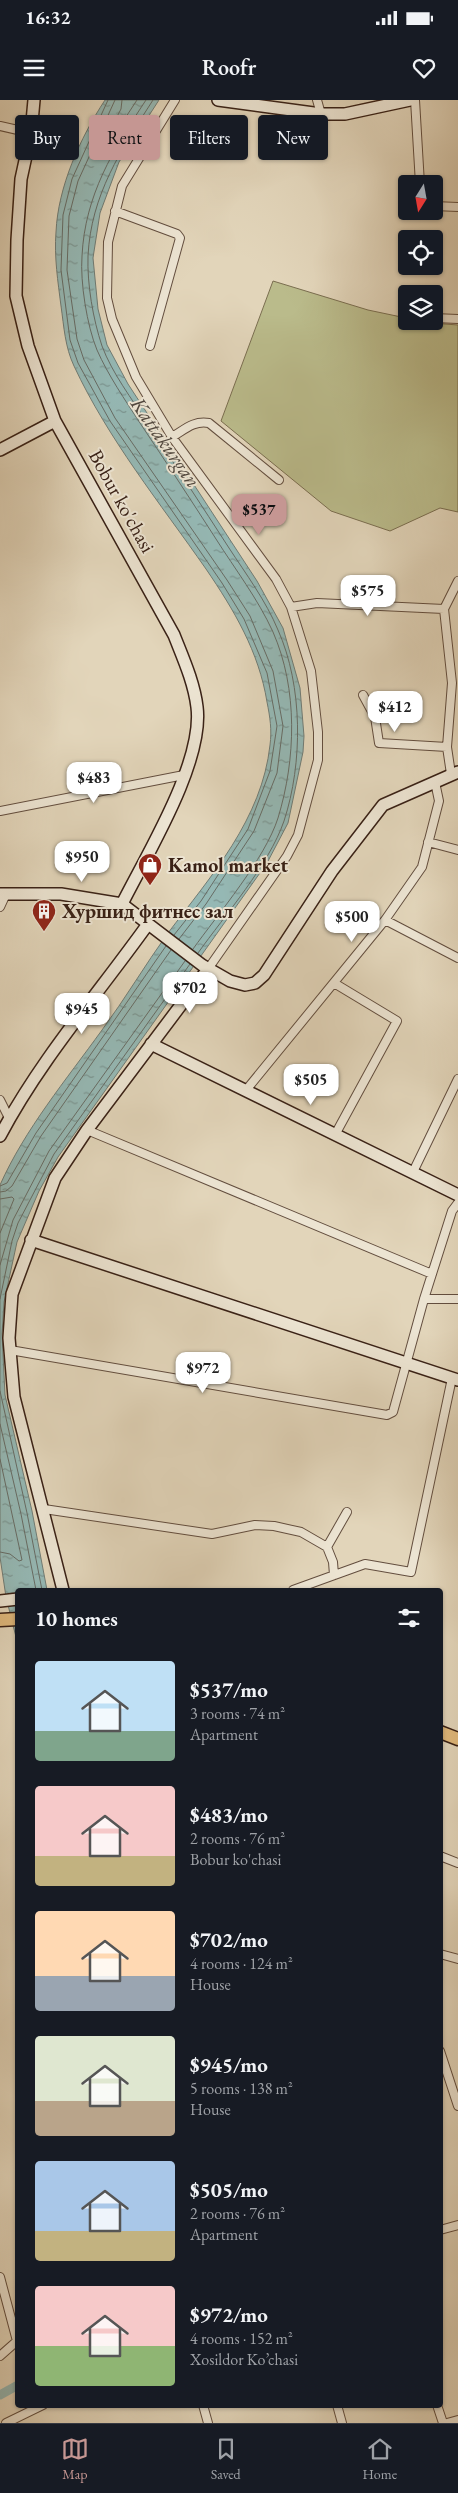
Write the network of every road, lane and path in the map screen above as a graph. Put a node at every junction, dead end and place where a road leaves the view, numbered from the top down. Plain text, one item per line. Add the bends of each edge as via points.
1 (34, 100) edge
2 (174, 100) edge
3 (218, 100) edge
4 (317, 100) edge
5 (410, 100) edge
6 (415, 100) edge
7 (321, 114) junction
8 (33, 115) edge
9 (0, 126) edge
10 (15, 129) edge
11 (25, 160) edge
12 (419, 175) edge
13 (443, 206) edge
14 (458, 207) edge
15 (115, 211) junction
16 (443, 318) edge
17 (458, 319) edge
18 (150, 346) dead end
19 (55, 421) junction
20 (172, 437) junction
21 (0, 450) edge
22 (280, 480) dead end
23 (458, 582) edge
24 (291, 607) junction
25 (444, 609) junction
26 (363, 695) dead end
27 (447, 747) junction
28 (454, 773) edge
29 (184, 775) junction
30 (435, 782) junction
31 (0, 811) edge
32 (428, 842) junction
33 (458, 850) edge
34 (3, 894) edge
35 (122, 904) junction
36 (0, 907) edge
37 (385, 920) junction
38 (148, 924) junction
39 (458, 958) edge
40 (205, 967) junction
41 (334, 983) junction
42 (151, 1044) junction
43 (458, 1078) edge
44 (246, 1089) junction
45 (0, 1100) edge
46 (10, 1118) junction
47 (87, 1130) junction
48 (336, 1133) junction
49 (0, 1136) edge
50 (413, 1172) junction
51 (458, 1195) edge
52 (458, 1202) edge
53 (31, 1240) junction
54 (432, 1274) junction
55 (424, 1299) junction
56 (458, 1299) edge
57 (10, 1350) junction
58 (408, 1364) junction
59 (455, 1379) edge
60 (44, 1509) junction
61 (347, 1512) dead end
62 (327, 1547) junction
63 (334, 1575) junction
64 (62, 1588) edge
65 (298, 1588) edge
66 (15, 1599) edge
67 (0, 1601) edge
68 (15, 1619) edge
69 (0, 1620) edge
70 (443, 1733) edge
71 (458, 1739) edge
72 (443, 1857) edge
73 (458, 1863) edge
74 (443, 1955) edge
75 (458, 1959) edge
76 (443, 2060) edge
77 (458, 2106) edge
78 (458, 2226) edge
79 (443, 2229) edge
80 (0, 2277) edge
81 (15, 2333) edge
82 (15, 2343) edge
83 (0, 2356) edge
84 (37, 2408) edge
85 (204, 2408) edge
86 (338, 2408) edge
87 (439, 2408) edge
88 (458, 2420) edge
89 (6, 2423) edge
90 (208, 2423) edge
91 (342, 2423) edge
92 (445, 2423) edge

1 - 8 street, Bobur ko'chasi
2 - 15 street via 122,186
3 - 7 street
4 - 7 street
5 - 7 street via 345,114
6 - 12 street
9 - 10 street
11 - 19 street, Bobur ko'chasi via 21,178 16,296 32,362
13 - 14 street
15 - 18 street via 177,234 180,238
15 - 20 street via 108,242 106,276 112,319 136,377
16 - 17 street
19 - 21 street
19 - 29 street, Bobur ko'chasi via 174,635 189,672 197,708 196,740
20 - 22 street via 201,421 209,423
20 - 24 street via 276,579
23 - 25 street
24 - 25 street via 317,603
24 - 40 street via 311,671 318,760 298,836 287,856
25 - 27 street via 452,682
26 - 27 street via 375,716 379,743
27 - 28 street
28 - 30 street
29 - 31 street
29 - 35 street, Bobur ko'chasi
30 - 32 street via 439,801
30 - 40 street via 383,805 332,871 264,975 255,983 245,985 230,981
32 - 33 street
32 - 37 street via 422,867
34 - 35 street via 61,894
34 - 36 street
35 - 38 street
37 - 39 street
37 - 41 street
38 - 40 street
38 - 46 street via 66,1034
40 - 42 street
41 - 44 street
41 - 48 street via 397,1021
42 - 44 street
42 - 47 street
43 - 50 street
44 - 48 street
45 - 46 street
46 - 49 street
47 - 53 street via 55,1178
47 - 54 street
48 - 50 street
50 - 51 street
52 - 54 street
53 - 57 street via 12,1294
53 - 58 street
54 - 55 street
55 - 56 street
55 - 58 street
57 - 58 street via 387,1414 393,1412
57 - 60 street via 14,1397
58 - 59 street
59 - 63 street via 411,1572 366,1564
60 - 62 street via 212,1534 255,1525 274,1526 300,1532
60 - 64 street
61 - 62 street
62 - 63 street
63 - 65 street
66 - 67 street
68 - 69 main road
70 - 71 main road
72 - 73 street
74 - 75 street
76 - 77 street
78 - 79 street
80 - 81 street
82 - 83 street
84 - 89 street
85 - 90 street
86 - 91 street
87 - 92 street
88 - 92 street

